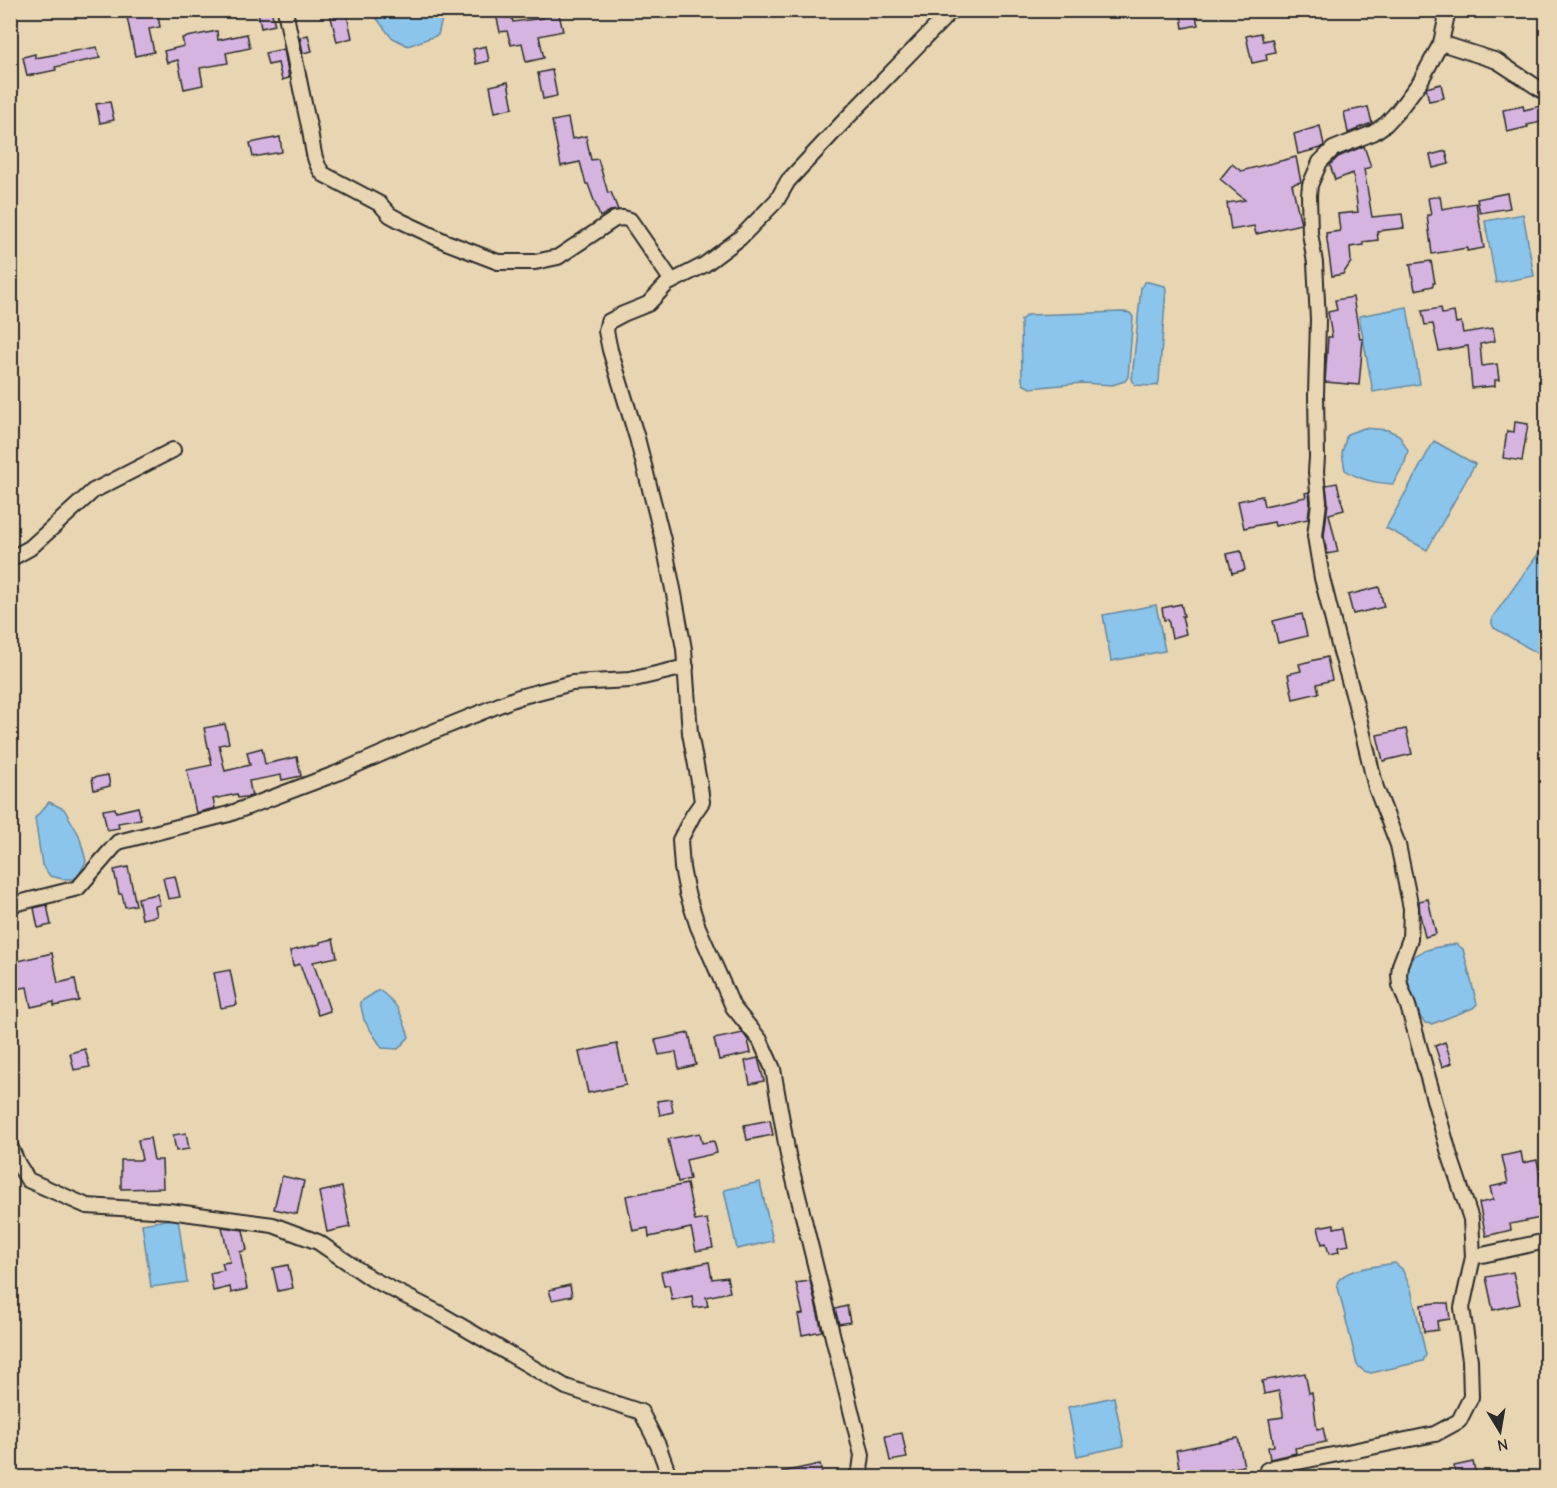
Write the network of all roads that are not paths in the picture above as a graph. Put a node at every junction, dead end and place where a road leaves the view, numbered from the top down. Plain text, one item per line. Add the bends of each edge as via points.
1 (285, 10) edge
2 (952, 10) edge
3 (1448, 10) edge
4 (1441, 43) junction
5 (1546, 93) edge
6 (672, 281) junction
7 (173, 450) dead end
8 (10, 559) edge
9 (686, 667) junction
10 (10, 905) edge
11 (10, 1146) edge
12 (1546, 1241) edge
13 (1473, 1257) junction
14 (670, 1478) edge
15 (855, 1478) edge
16 (1267, 1478) edge

1 - 6 street via 314,158 323,174 380,204 401,221 498,262 535,262 558,257 615,219 630,220
2 - 6 street via 795,173 777,200 740,238 704,266
3 - 4 street
4 - 5 street via 1497,61
4 - 13 street via 1420,82 1386,124 1333,149 1320,162 1310,185 1318,320 1319,502 1315,536 1376,788 1398,845 1411,908 1410,939 1400,966 1400,985 1471,1219
6 - 9 street via 648,304 609,322 606,331 663,540
7 - 8 street via 93,491 30,548
9 - 10 street via 630,680 572,684 519,697 229,814 118,842 78,888
9 - 15 street via 690,733 702,802 680,840 683,876 698,927 720,979 733,1007 760,1040 773,1070 788,1155 862,1455
11 - 14 street via 28,1180 87,1206 169,1211 273,1225 318,1242 372,1279 566,1387 641,1412
12 - 13 street
13 - 16 street via 1462,1308 1471,1397 1459,1421 1435,1434 1274,1467 1267,1470

